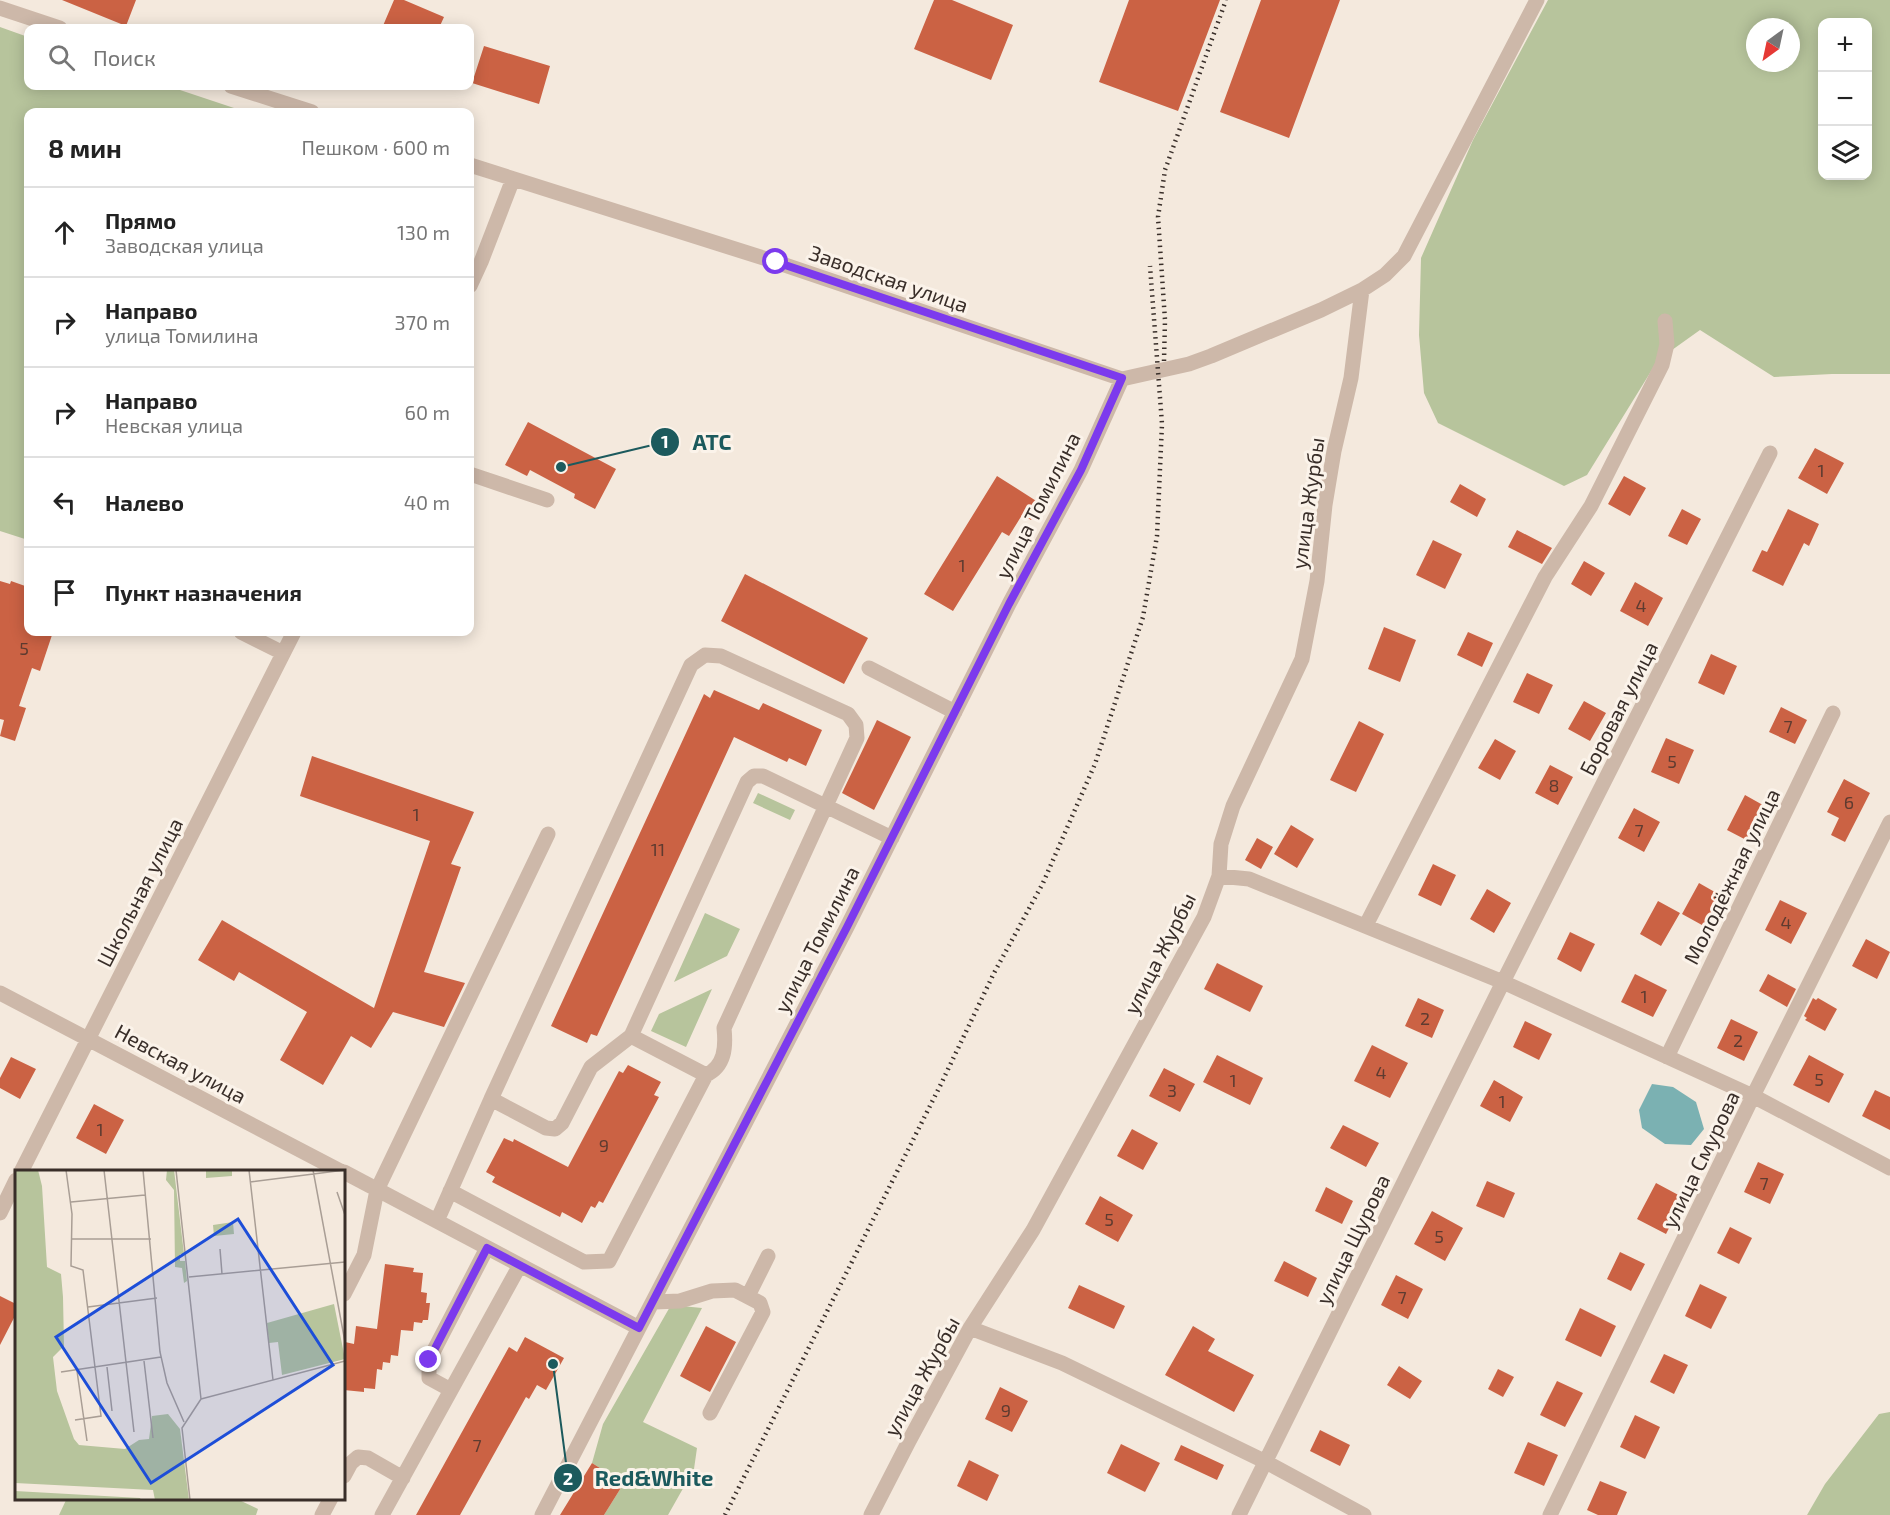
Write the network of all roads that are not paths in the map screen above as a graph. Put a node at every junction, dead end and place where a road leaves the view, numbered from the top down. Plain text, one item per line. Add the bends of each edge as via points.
1 (1537, 0) edge
2 (0, 8) edge
3 (48, 24) edge
4 (243, 90) edge
5 (300, 108) edge
6 (474, 166) edge
7 (513, 179) junction
8 (474, 278) edge
9 (1362, 290) junction
10 (1665, 321) dead end
11 (1122, 378) junction
12 (1770, 453) dead end
13 (474, 475) edge
14 (547, 500) dead end
15 (248, 636) edge
16 (292, 636) edge
17 (283, 653) junction
18 (869, 668) dead end
19 (955, 712) junction
20 (1833, 713) dead end
21 (826, 805) junction
22 (1890, 822) edge
23 (548, 834) dead end
24 (892, 838) junction
25 (1219, 876) junction
26 (1366, 925) junction
27 (1503, 982) junction
28 (0, 994) edge
29 (631, 1036) junction
30 (89, 1038) junction
31 (1666, 1057) junction
32 (706, 1075) junction
33 (1754, 1096) junction
34 (491, 1100) junction
35 (1890, 1168) edge
36 (22, 1170) edge
37 (339, 1170) edge
38 (345, 1173) edge
39 (15, 1182) edge
40 (377, 1190) junction
41 (450, 1191) junction
42 (0, 1213) edge
43 (437, 1221) junction
44 (487, 1248) junction
45 (768, 1256) dead end
46 (520, 1265) junction
47 (345, 1292) edge
48 (748, 1296) junction
49 (654, 1302) junction
50 (639, 1328) junction
51 (970, 1328) junction
52 (451, 1390) junction
53 (710, 1413) dead end
54 (1264, 1461) junction
55 (345, 1474) edge
56 (403, 1478) junction
57 (330, 1500) edge
58 (322, 1515) edge
59 (382, 1515) edge
60 (542, 1515) edge
61 (871, 1515) edge
62 (1239, 1515) edge
63 (1364, 1515) edge
64 (1550, 1515) edge

1 - 9 street via 1404,256
2 - 3 street
4 - 5 street
6 - 7 street, Заводская улица
7 - 8 street
7 - 11 street, Заводская улица
9 - 11 street via 1211,356
9 - 25 street, улица Журбы via 1351,378 1324,505 1317,581 1302,659 1233,806 1221,844
10 - 26 street via 1662,365 1591,506 1545,577
11 - 19 street, улица Томилина via 1081,470
12 - 27 street, Боровая улица
13 - 14 street
15 - 17 street
16 - 17 street, Школьная улица
17 - 30 street, Школьная улица
18 - 19 street
19 - 24 street, улица Томилина
20 - 31 street, Молодёжная улица
21 - 24 street
21 - 29 street via 763,776 754,776 747,782
21 - 32 street via 724,1028 726,1049 715,1071
21 - 34 street via 857,738 856,725 848,714 721,656 705,655 691,665
22 - 33 street, улица Смурова
23 - 40 street
24 - 49 street, улица Томилина
25 - 26 street via 1249,879
25 - 51 street, улица Журбы via 1204,917 1050,1199
26 - 27 street
27 - 31 street
27 - 54 street, улица Щурова
28 - 30 street, Невская улица
29 - 32 street
29 - 34 street via 591,1067 562,1123 555,1129
30 - 36 street, Школьная улица
30 - 37 street, Невская улица
31 - 33 street
32 - 41 street via 609,1261 584,1262
33 - 35 street
33 - 64 street, улица Смурова
34 - 41 street
38 - 40 street, Невская улица
39 - 42 street
40 - 43 street, Невская улица
40 - 47 street via 364,1255
41 - 43 street
43 - 44 street, Невская улица
44 - 46 street, Невская улица
44 - 52 street via 429,1360 429,1378
45 - 48 street
46 - 50 street, Невская улица
46 - 52 street
48 - 49 street via 735,1290 712,1291 680,1301
48 - 53 street via 760,1302 763,1312
49 - 50 street, улица Томилина
50 - 60 street, улица Томилина
51 - 54 street via 1062,1363
51 - 61 street, улица Журбы
52 - 56 street
54 - 62 street, улица Щурова
54 - 63 street
55 - 56 street via 358,1457 368,1458
56 - 59 street
57 - 58 street

